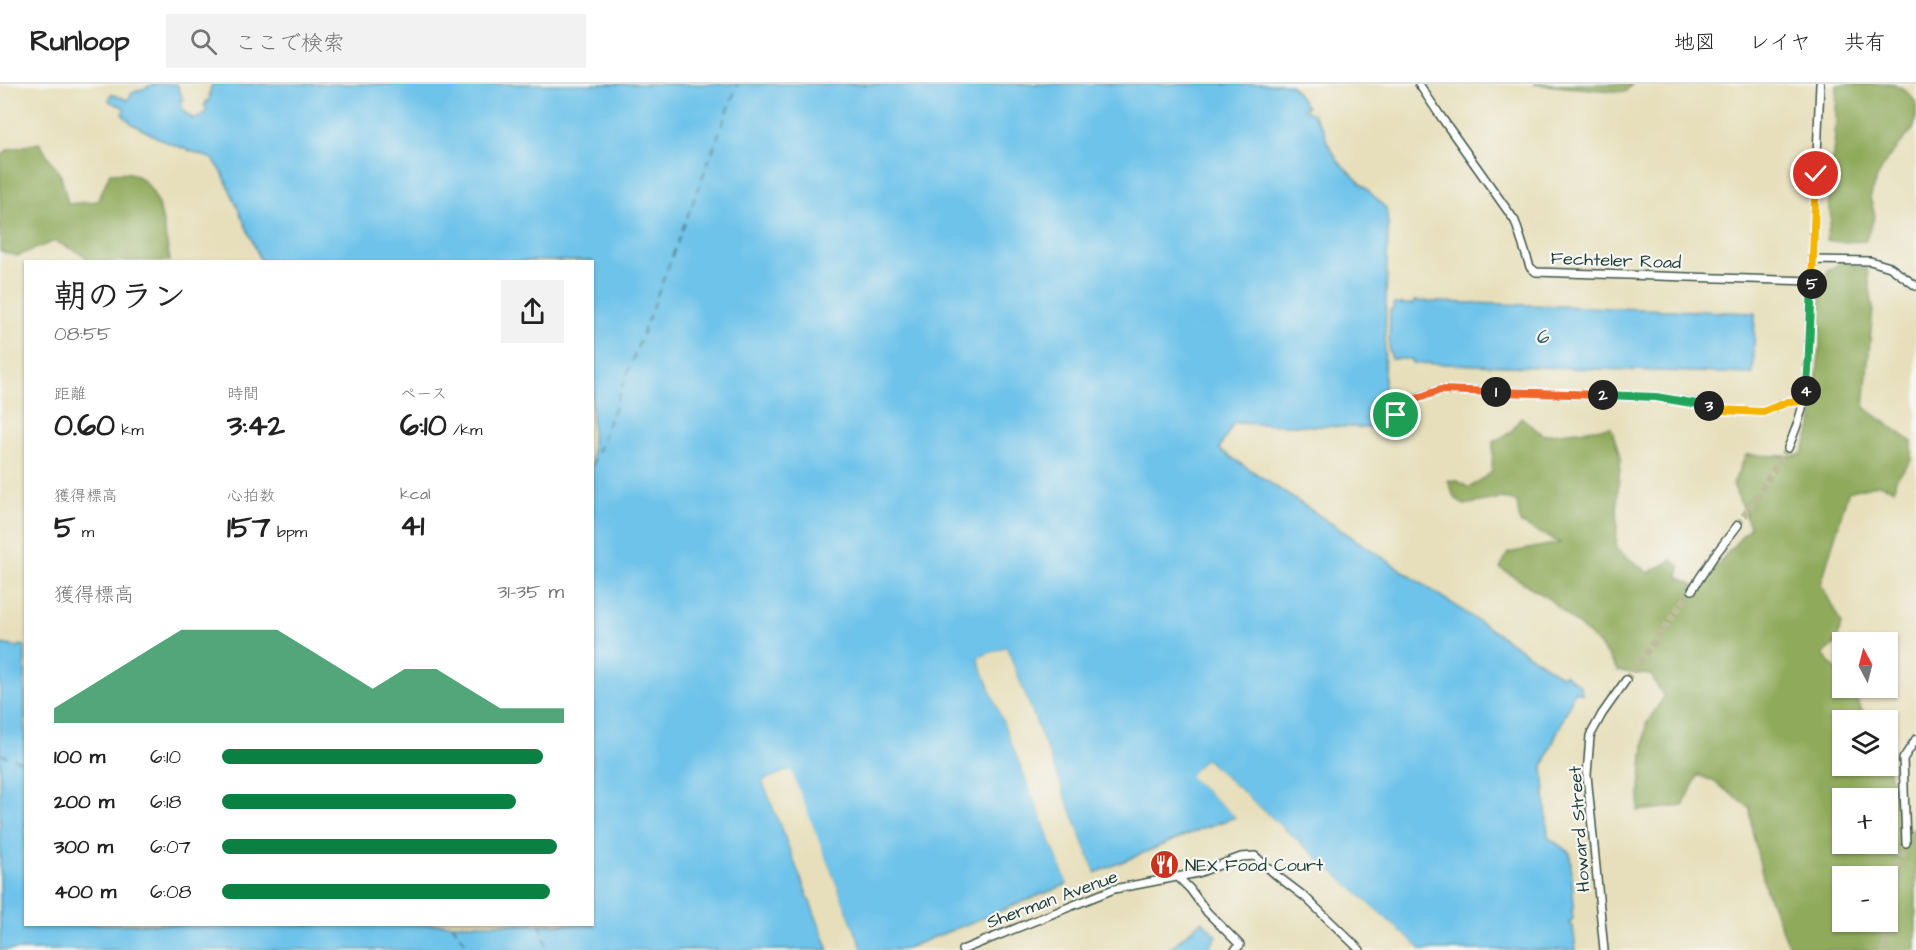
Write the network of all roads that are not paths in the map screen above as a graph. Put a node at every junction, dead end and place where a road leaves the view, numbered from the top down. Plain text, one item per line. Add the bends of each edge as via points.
1 (1419, 84) edge
2 (1820, 84) edge
3 (1813, 260) junction
4 (1812, 281) junction
5 (1916, 286) edge
6 (1804, 401) junction
7 (1396, 415) dead end
8 (1788, 448) tunnel mouth
9 (1738, 525) tunnel mouth
10 (1692, 590) tunnel mouth
11 (1626, 680) tunnel mouth
12 (1916, 739) edge
13 (1906, 843) tunnel mouth
14 (1178, 877) junction
15 (1350, 947) edge
16 (962, 950) edge
17 (1235, 950) edge
18 (1360, 950) edge
19 (1604, 950) edge

1 - 4 street, Fechteler Road via 1515,220 1530,267 1536,272
2 - 3 street
3 - 4 street
3 - 5 street via 1870,261 1890,267
4 - 6 street
6 - 7 street via 1788,402 1763,412 1721,410 1656,397 1440,390 1416,399
6 - 8 street
9 - 10 street
11 - 19 street, Howard Street via 1590,736 1587,775
12 - 13 street via 1903,759
14 - 15 street, Sherman Avenue via 1255,856 1305,897
14 - 16 street, Sherman Avenue via 1114,889
14 - 17 street via 1240,945
15 - 18 street

